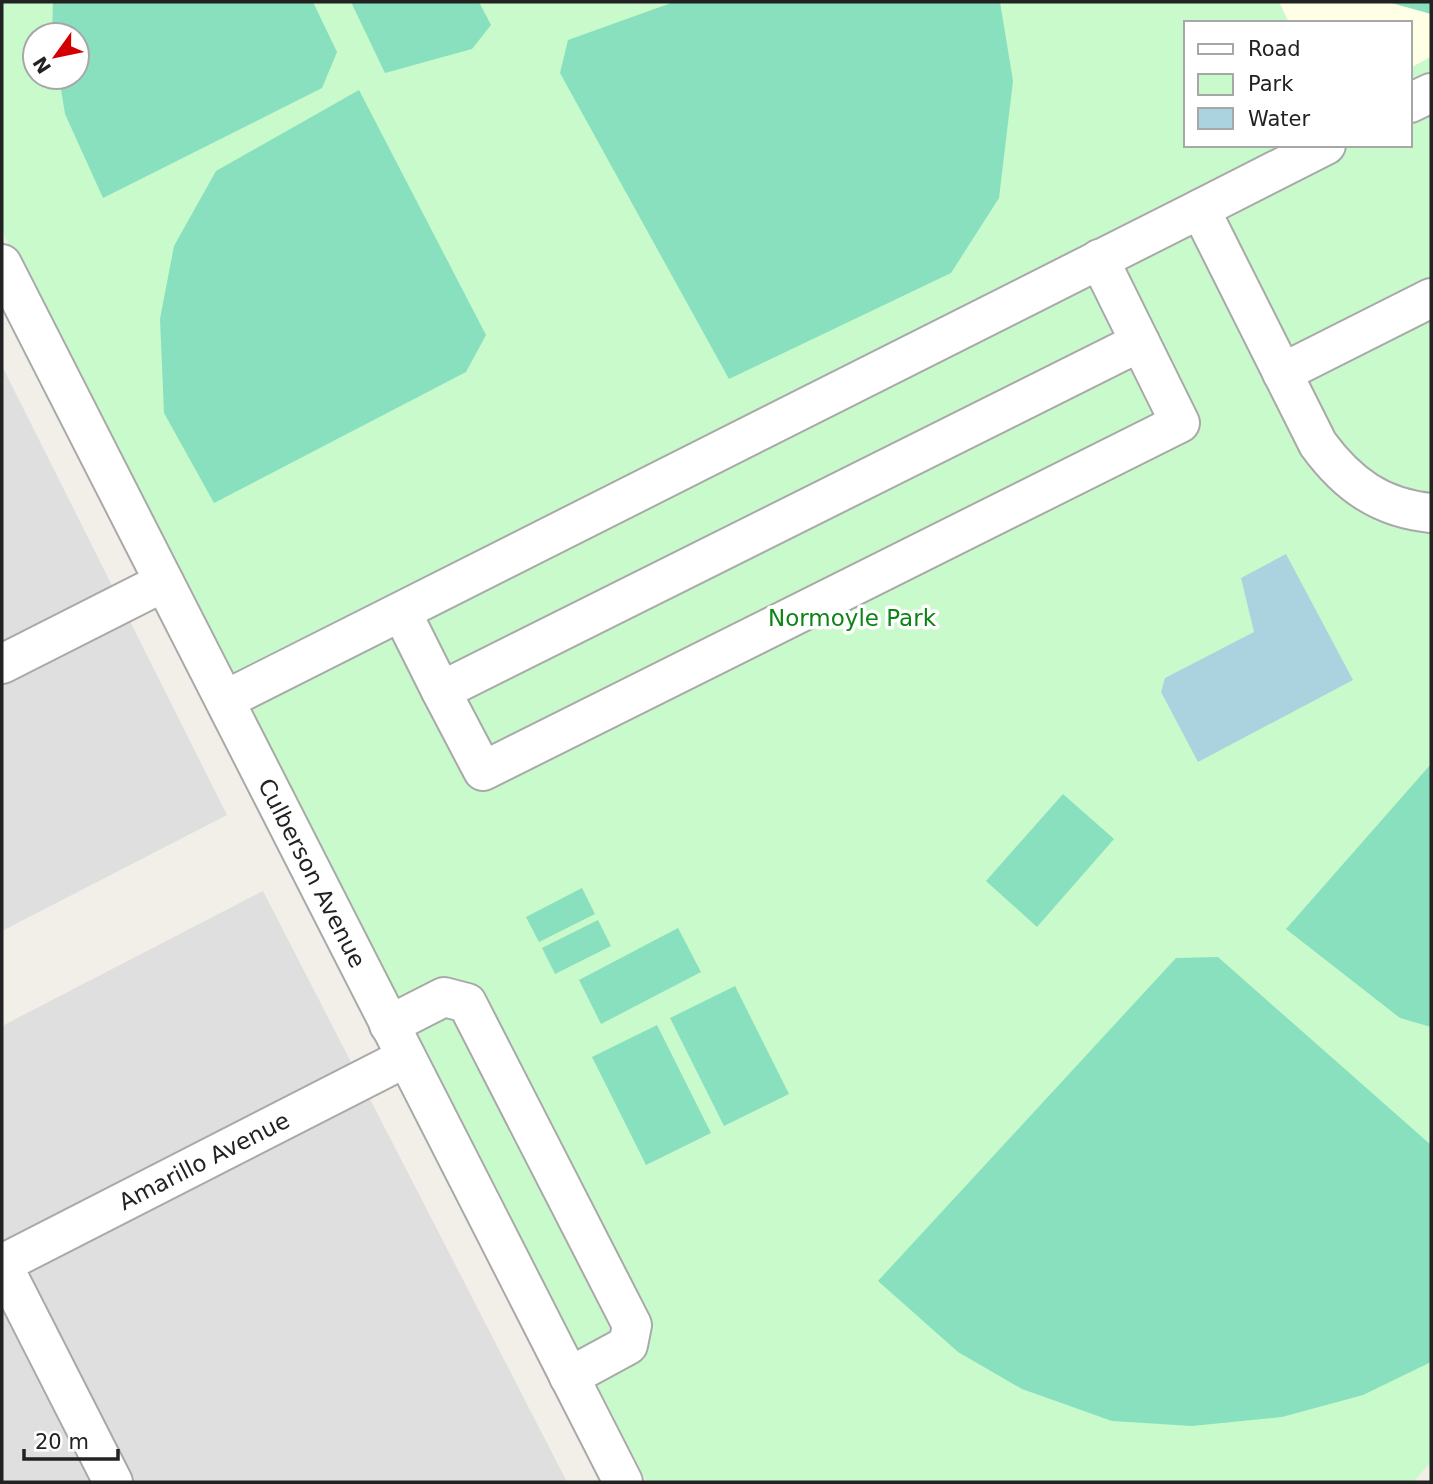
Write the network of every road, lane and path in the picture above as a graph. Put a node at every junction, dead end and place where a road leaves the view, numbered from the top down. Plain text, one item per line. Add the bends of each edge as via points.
1 (1431, 93) edge
2 (1412, 102) edge
3 (1322, 147) edge
4 (1200, 209) junction
5 (1099, 260) junction
6 (2, 264) edge
7 (1431, 298) edge
8 (1140, 342) junction
9 (1282, 373) junction
10 (1431, 513) edge
11 (163, 582) junction
12 (401, 613) junction
13 (2, 664) edge
14 (441, 691) junction
15 (225, 700) junction
16 (388, 1025) junction
17 (405, 1058) junction
18 (2, 1264) edge
19 (569, 1377) junction
20 (113, 1482) edge
21 (623, 1482) edge

1 - 2 street
3 - 4 street
4 - 5 street
4 - 9 street
5 - 8 street
5 - 12 street
6 - 11 street, Culberson Avenue
7 - 9 street
8 - 14 street
8 - 14 street via 1180,423 483,771
9 - 10 street via 1335,468 1382,502
11 - 13 street
11 - 15 street, Culberson Avenue
12 - 14 street
12 - 15 street
15 - 16 street, Culberson Avenue
16 - 17 street, Culberson Avenue
16 - 19 street via 444,998 467,1003 632,1325 628,1345
17 - 18 street, Amarillo Avenue
17 - 19 street, Culberson Avenue
18 - 20 street
19 - 21 street, Culberson Avenue

